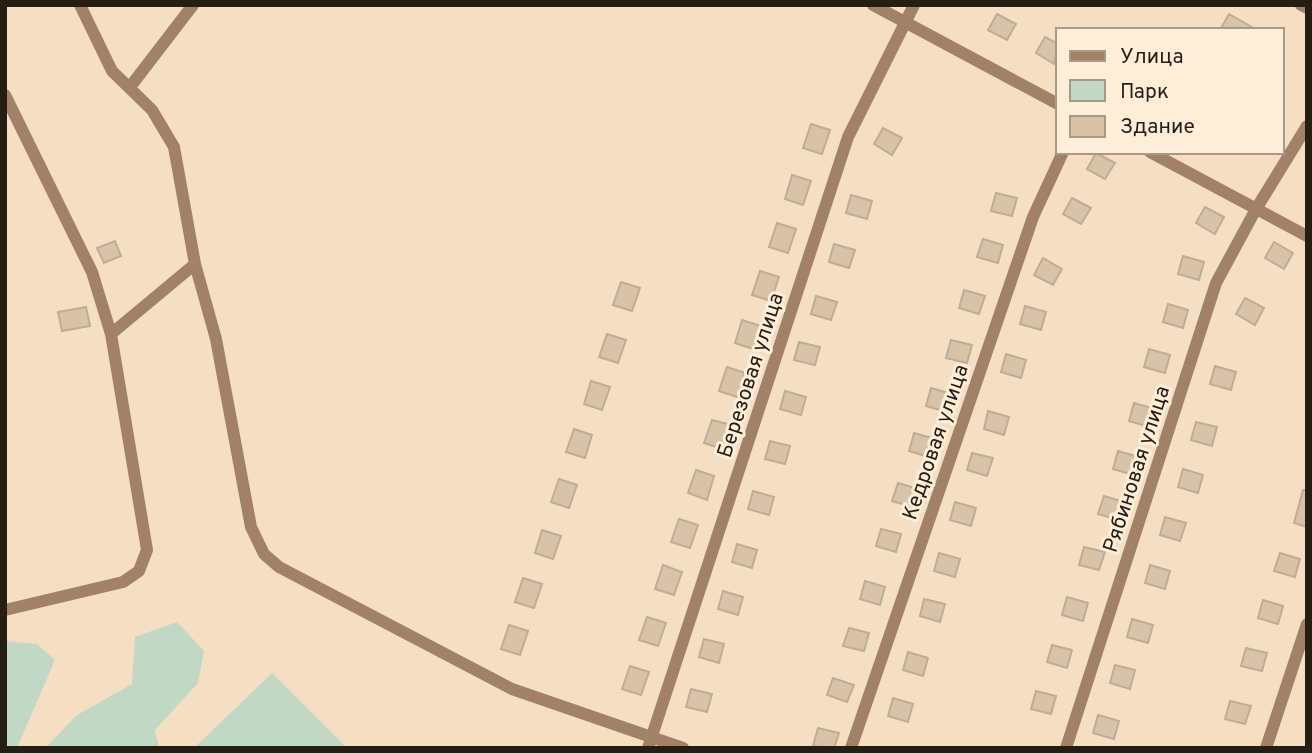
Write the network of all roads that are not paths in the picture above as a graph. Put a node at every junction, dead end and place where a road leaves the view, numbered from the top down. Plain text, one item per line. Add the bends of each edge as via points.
1 (80, 5) edge
2 (193, 5) edge
3 (873, 5) edge
4 (914, 5) edge
5 (1301, 5) edge
6 (1307, 8) edge
7 (905, 22) junction
8 (130, 87) junction
9 (5, 95) edge
10 (1056, 103) edge
11 (1307, 126) edge
12 (1062, 154) edge
13 (1154, 154) edge
14 (1256, 209) junction
15 (1307, 236) edge
16 (195, 264) junction
17 (111, 334) junction
18 (5, 610) edge
19 (1307, 625) edge
20 (650, 743) edge
21 (683, 748) edge
22 (851, 748) edge
23 (1066, 748) edge
24 (1266, 748) edge

1 - 8 street via 112,71
2 - 8 street
3 - 7 street
4 - 7 street, Березовая улица
5 - 6 street
7 - 10 street
7 - 20 street, Березовая улица via 848,136
8 - 16 street via 152,110 174,148
9 - 17 street via 92,272
11 - 14 street, Рябиновая улица
12 - 22 street, Кедровая улица via 1033,217
13 - 14 street
14 - 15 street
14 - 23 street, Рябиновая улица via 1216,283
16 - 17 street
16 - 20 street via 216,339 251,527 264,554 279,567 512,689
17 - 18 street via 146,550 139,571 123,582
19 - 24 street
20 - 21 street

